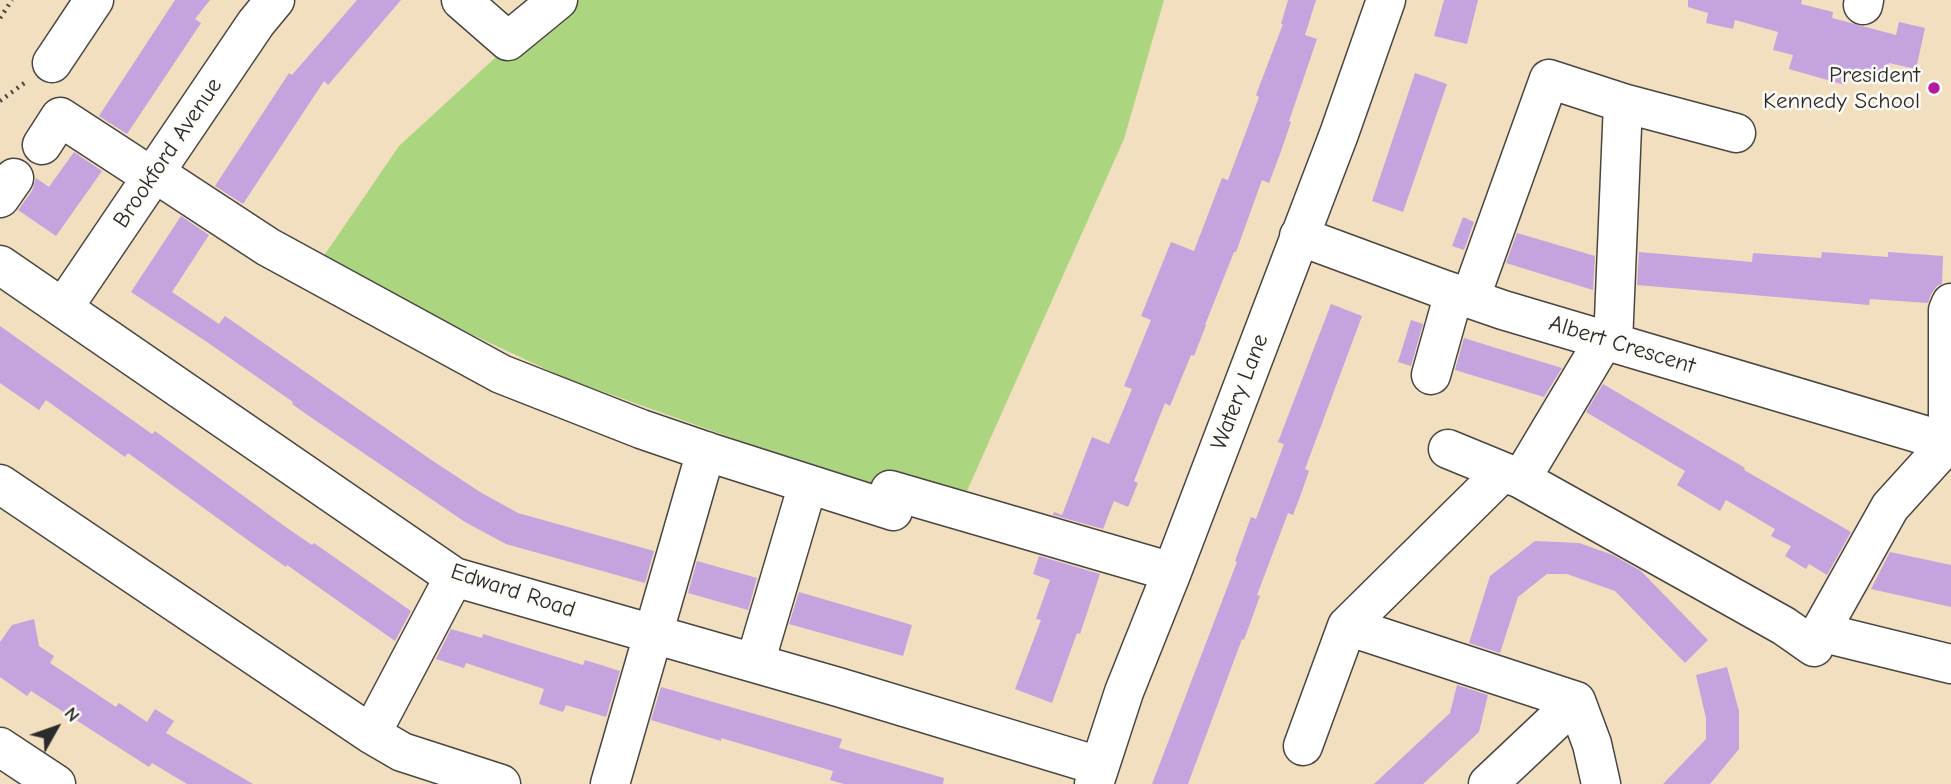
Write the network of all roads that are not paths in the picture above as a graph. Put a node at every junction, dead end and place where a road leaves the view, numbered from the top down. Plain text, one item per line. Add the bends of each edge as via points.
1 (94, 0) edge
2 (275, 0) edge
3 (461, 0) edge
4 (558, 0) edge
5 (1386, 0) edge
6 (52, 63) dead end
7 (1623, 103) junction
8 (1736, 133) dead end
9 (41, 145) dead end
10 (154, 175) junction
11 (1299, 236) junction
12 (0, 265) edge
13 (1462, 296) junction
14 (1951, 303) edge
15 (63, 308) junction
16 (1609, 341) junction
17 (1431, 374) dead end
18 (1950, 443) edge
19 (1448, 449) dead end
20 (706, 451) junction
21 (1512, 475) junction
22 (0, 484) edge
23 (808, 484) junction
24 (1172, 572) junction
25 (454, 577) junction
26 (1347, 626) junction
27 (1820, 632) junction
28 (654, 634) junction
29 (755, 663) junction
30 (1951, 664) edge
31 (1576, 701) junction
32 (371, 734) junction
33 (1303, 746) dead end
34 (0, 747) edge
35 (1097, 775) edge
36 (56, 784) edge
37 (501, 784) edge
38 (610, 784) edge
39 (1488, 784) edge
40 (1601, 784) edge

1 - 6 street
2 - 10 street, Brookford Avenue
3 - 4 street via 508,41
5 - 11 street, Watery Lane
7 - 8 street
7 - 13 street via 1549,79
7 - 16 street
9 - 10 street via 60,117
10 - 15 street, Brookford Avenue
10 - 20 street via 268,247 501,374
11 - 13 street, Albert Crescent
11 - 24 street, Watery Lane
12 - 15 street, Edward Road
13 - 16 street, Albert Crescent
13 - 17 street
14 - 18 street
15 - 25 street, Edward Road
16 - 18 street, Albert Crescent
16 - 21 street
18 - 27 street via 1890,507
19 - 21 street
20 - 23 street
20 - 28 street
21 - 26 street
21 - 27 street via 1814,647
22 - 32 street
23 - 24 street
23 - 29 street
24 - 35 street, Watery Lane
25 - 28 street, Edward Road
25 - 32 street
26 - 31 street
26 - 33 street
27 - 30 street
28 - 29 street, Edward Road
28 - 38 street
29 - 35 street, Edward Road
31 - 39 street
31 - 40 street
32 - 37 street via 402,752
34 - 36 street

